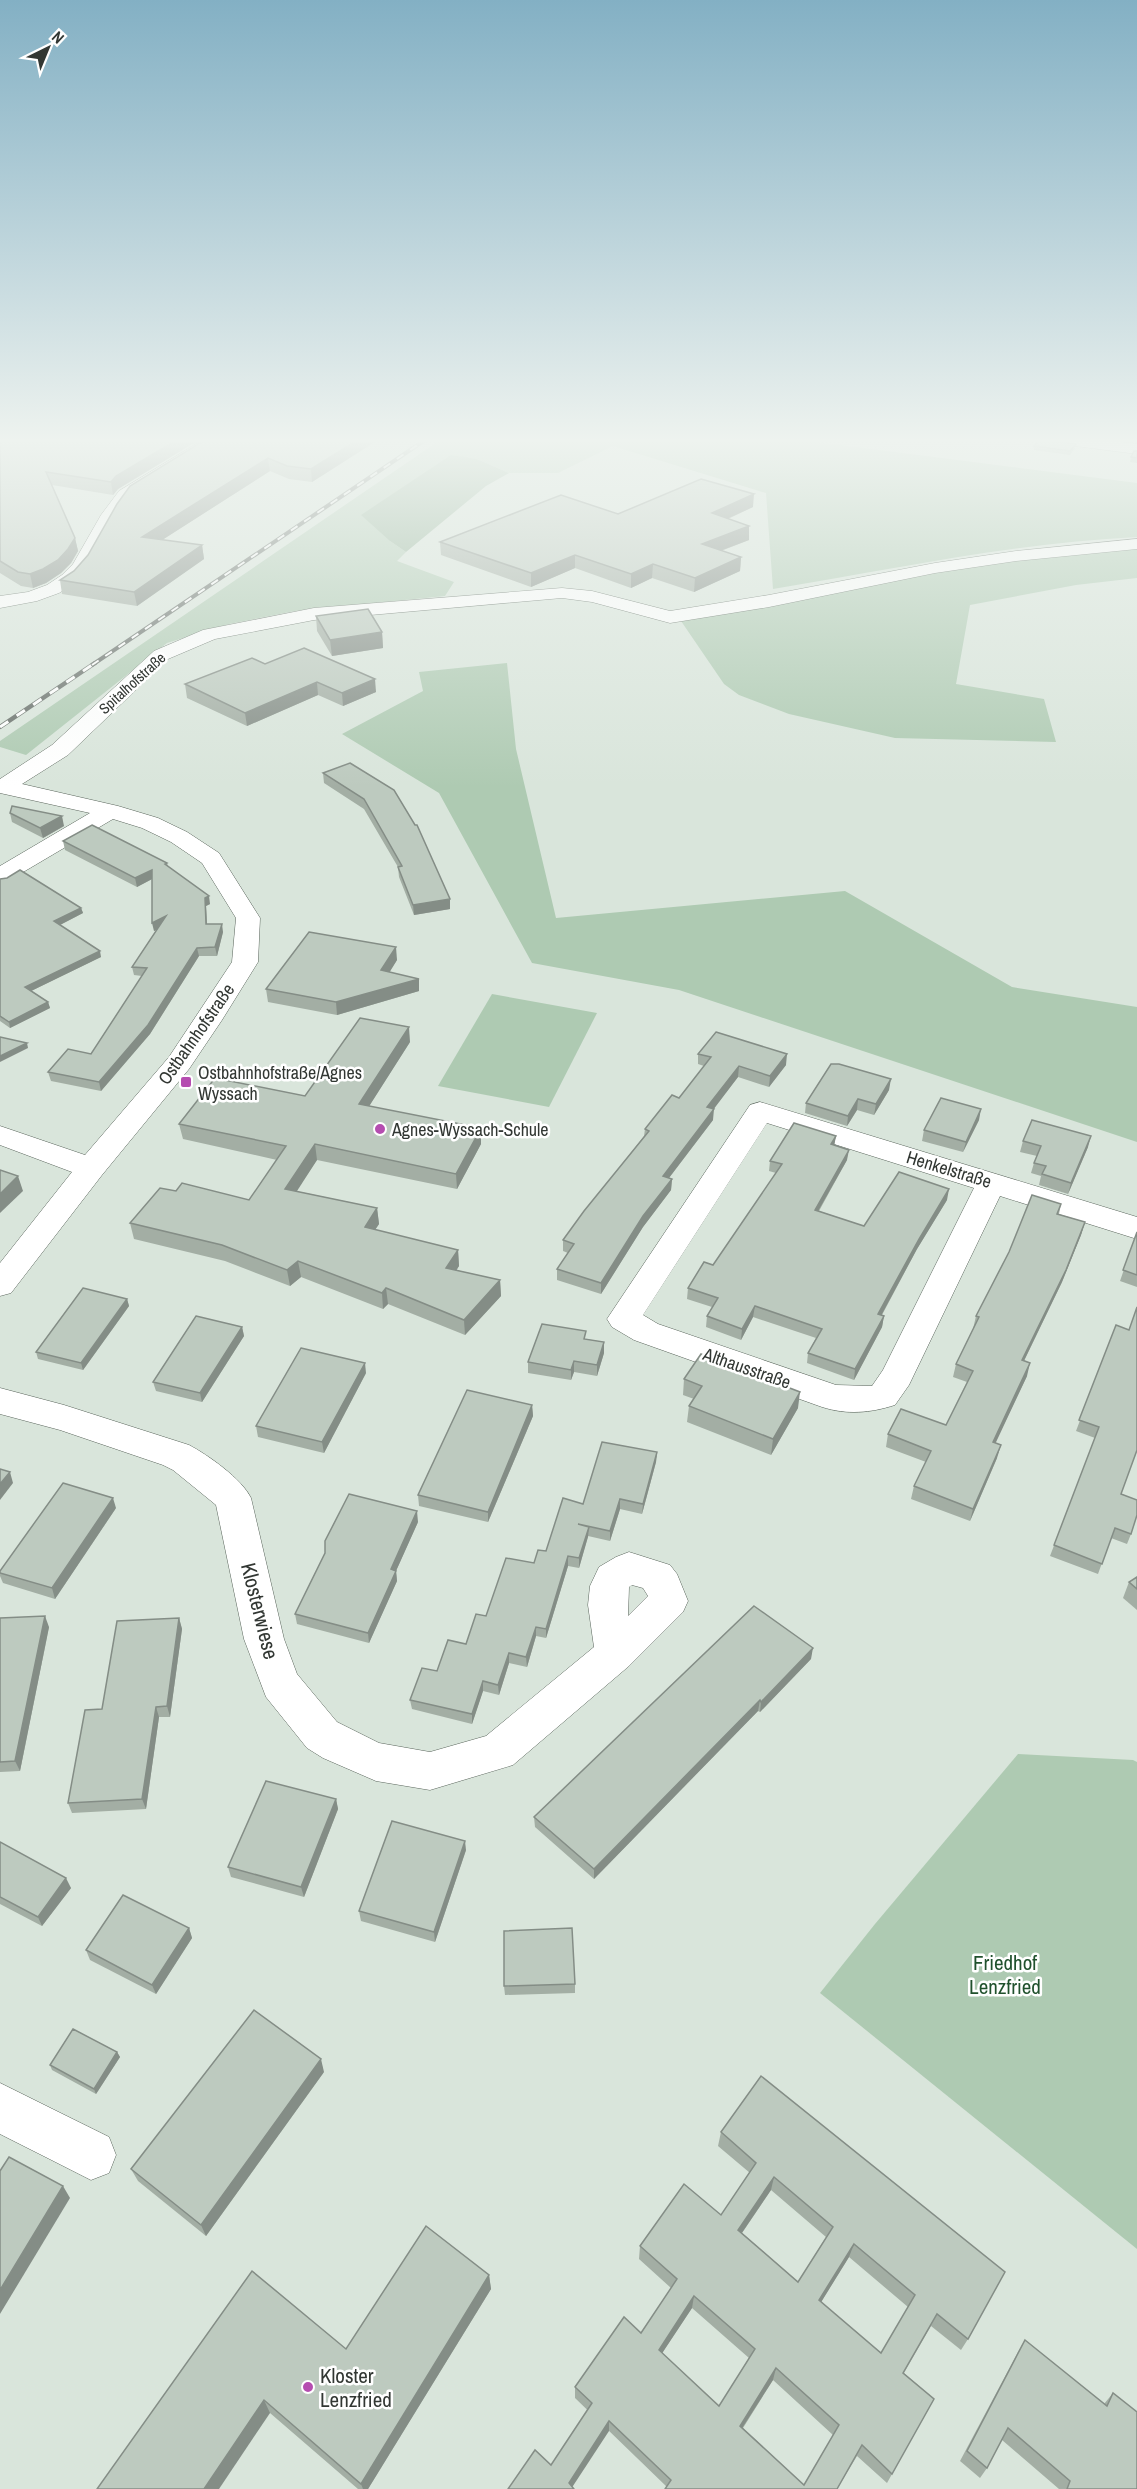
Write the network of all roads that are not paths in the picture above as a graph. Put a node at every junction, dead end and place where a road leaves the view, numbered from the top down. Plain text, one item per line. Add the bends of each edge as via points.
1 (89, 554) edge
2 (1039, 554) edge
3 (0, 602) edge
4 (3, 786) edge
5 (110, 811) junction
6 (0, 876) edge
7 (760, 1111) joint
8 (0, 1135) edge
9 (91, 1168) junction
10 (992, 1182) junction
11 (1137, 1228) edge
12 (0, 1285) edge
13 (0, 1401) edge
14 (615, 1654) dead end
15 (0, 2107) edge
16 (91, 2155) dead end

1 - 3 street via 72,578 60,587 31,598
2 - 4 street, Spitalhofstraße via 935,568 670,617 562,593 314,614 210,634 161,655 60,750
4 - 5 street, Ostbahnhofstraße
5 - 6 street
5 - 9 street, Ostbahnhofstraße via 150,823 211,858 248,918 245,963 179,1063
7 - 10 street, Henkelstraße
7 - 10 street, Althausstraße via 624,1319 646,1332 834,1398 866,1400 883,1396 897,1376
8 - 9 street
9 - 12 street, Ostbahnhofstraße
10 - 11 street, Henkelstraße
13 - 14 street, Klosterwiese via 176,1455 233,1498 264,1639 280,1684 322,1735 376,1762 430,1771 498,1752
15 - 16 street

